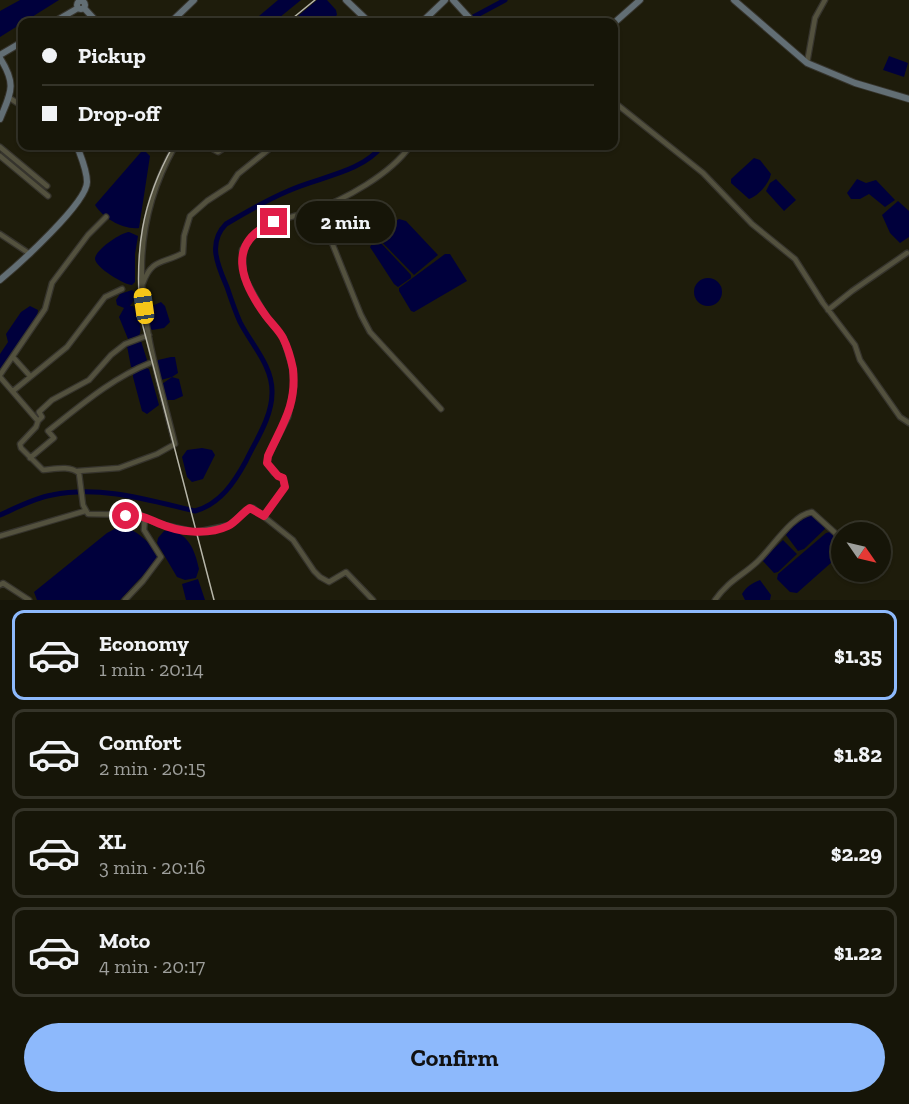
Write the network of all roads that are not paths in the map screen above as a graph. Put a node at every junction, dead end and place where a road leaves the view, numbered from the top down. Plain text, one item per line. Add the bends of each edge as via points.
1 (194, 0) edge
2 (356, 0) edge
3 (445, 0) edge
4 (640, 0) edge
5 (734, 0) edge
6 (825, 0) edge
7 (455, 1) edge
8 (348, 2) edge
9 (81, 3) edge
10 (60, 18) edge
11 (94, 18) edge
12 (175, 18) edge
13 (365, 18) edge
14 (426, 18) edge
15 (470, 18) edge
16 (618, 19) edge
17 (18, 45) edge
18 (0, 56) edge
19 (807, 63) junction
20 (9, 97) junction
21 (909, 99) edge
22 (18, 103) edge
23 (618, 105) edge
24 (0, 119) edge
25 (0, 147) edge
26 (78, 150) edge
27 (173, 150) edge
28 (268, 150) edge
29 (407, 150) edge
30 (0, 156) edge
31 (48, 186) dead end
32 (48, 196) dead end
33 (318, 208) junction
34 (106, 217) dead end
35 (0, 234) edge
36 (907, 253) dead end
37 (30, 254) junction
38 (0, 280) edge
39 (141, 286) junction
40 (122, 289) dead end
41 (828, 310) junction
42 (149, 335) junction
43 (13, 357) junction
44 (150, 363) dead end
45 (0, 376) edge
46 (30, 376) junction
47 (13, 391) junction
48 (441, 409) dead end
49 (38, 421) junction
50 (909, 423) edge
51 (30, 458) junction
52 (78, 472) junction
53 (84, 508) junction
54 (264, 516) junction
55 (145, 517) junction
56 (831, 529) edge
57 (0, 536) edge
58 (0, 585) edge
59 (29, 600) edge
60 (125, 600) edge
61 (373, 600) edge
62 (716, 600) edge

1 - 12 street
2 - 8 street
3 - 14 street
4 - 16 street
5 - 19 street
6 - 19 street via 815,18
7 - 15 street
8 - 13 street
9 - 10 street
9 - 11 street
17 - 18 street
18 - 20 street via 11,79
19 - 21 street
20 - 22 street
20 - 24 street
23 - 41 street via 703,172 753,224 795,259
25 - 31 street
26 - 37 street via 86,188
27 - 39 street via 148,210
28 - 39 street via 190,216 183,253 154,264
29 - 33 street via 383,174
30 - 32 street
33 - 48 street via 370,332
33 - 54 street via 262,227 242,250 244,277 265,315 283,337 294,386 290,410 267,463 283,478 285,487
34 - 43 street via 52,283 45,309
35 - 37 street
36 - 41 street
37 - 38 street
39 - 42 street
40 - 46 street via 105,297 67,348
41 - 50 street via 900,417
42 - 49 street via 118,348 89,380 52,400 39,412 42,417
42 - 52 street via 176,444 119,468
43 - 45 street
43 - 46 street
44 - 51 street via 101,390 48,431 54,438
45 - 47 street
46 - 47 street
47 - 49 street
49 - 51 street via 20,444
51 - 52 street via 43,470
52 - 53 street
53 - 55 street via 88,514
53 - 57 street
54 - 55 street via 250,508 230,525 196,532 177,530
54 - 61 street via 293,540 320,577 329,582 346,572
55 - 60 street via 144,530 161,557
56 - 62 street via 812,512 805,513 756,564 729,583
58 - 59 street

